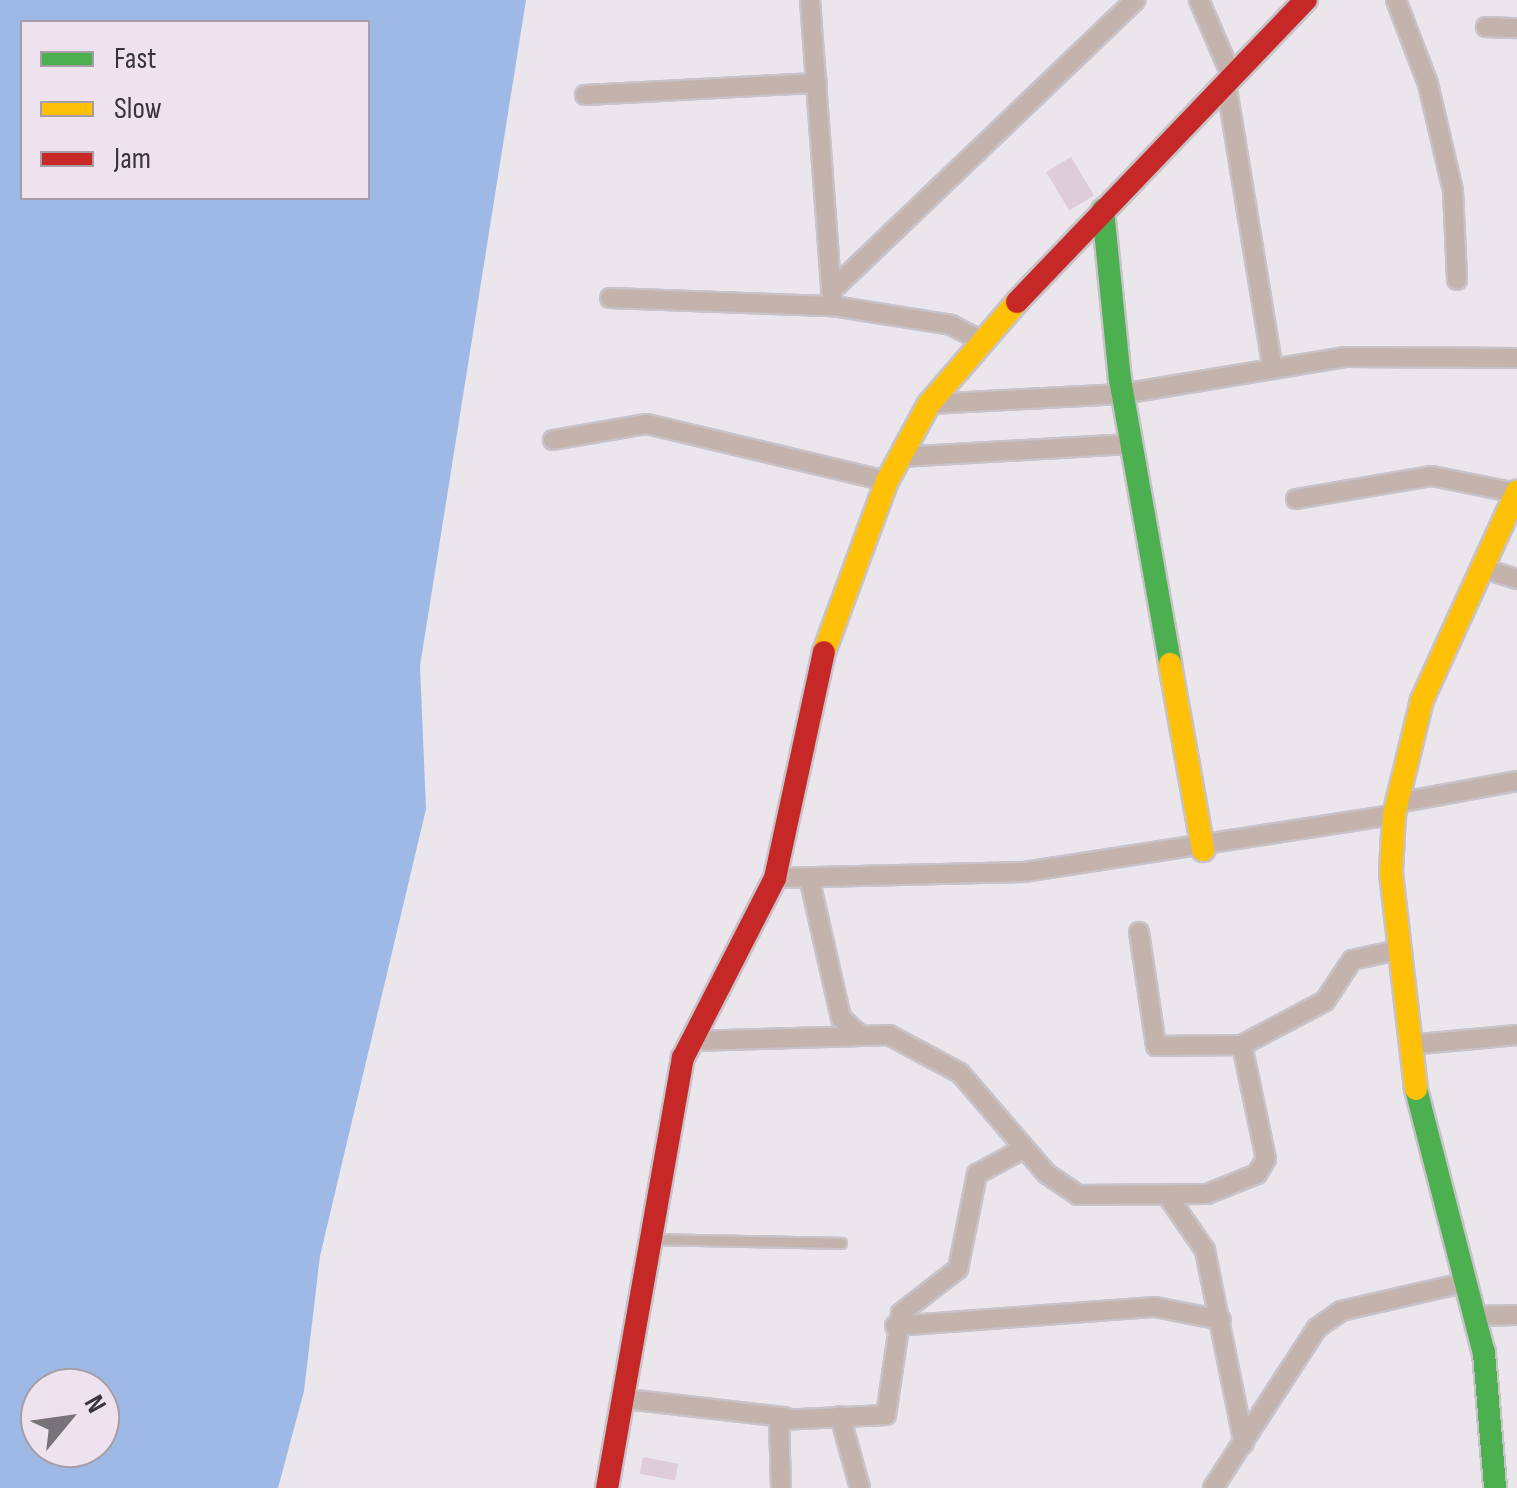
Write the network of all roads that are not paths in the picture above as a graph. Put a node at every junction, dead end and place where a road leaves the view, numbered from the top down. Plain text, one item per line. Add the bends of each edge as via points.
1 (810, 0) edge
2 (1135, 0) edge
3 (1200, 0) edge
4 (1306, 0) edge
5 (1396, 0) edge
6 (1486, 27) dead end
7 (1517, 28) edge
8 (1229, 80) junction
9 (817, 83) junction
10 (585, 94) dead end
11 (1102, 210) junction
12 (1457, 280) dead end
13 (610, 298) dead end
14 (832, 298) junction
15 (981, 340) junction
16 (1517, 358) edge
17 (1272, 364) junction
18 (1122, 394) junction
19 (929, 404) junction
20 (553, 440) dead end
21 (1131, 444) junction
22 (900, 457) junction
23 (886, 481) junction
24 (1517, 493) edge
25 (1296, 499) dead end
26 (1481, 568) junction
27 (1517, 579) edge
28 (1517, 781) edge
29 (1396, 809) junction
30 (1204, 850) junction
31 (809, 877) junction
32 (775, 878) junction
33 (1140, 932) dead end
34 (1398, 950) junction
35 (861, 1036) junction
36 (1517, 1036) edge
37 (692, 1041) junction
38 (1242, 1045) junction
39 (1409, 1045) junction
40 (1023, 1150) junction
41 (1169, 1198) junction
42 (649, 1239) junction
43 (841, 1242) dead end
44 (1462, 1282) junction
45 (1517, 1314) edge
46 (1473, 1316) junction
47 (1221, 1320) junction
48 (895, 1326) junction
49 (626, 1398) junction
50 (840, 1416) junction
51 (785, 1418) junction
52 (1240, 1451) junction
53 (607, 1488) edge
54 (781, 1488) edge
55 (860, 1488) edge
56 (1213, 1488) edge
57 (1236, 1488) edge
58 (1495, 1488) edge

1 - 9 street
2 - 14 street
3 - 8 street
4 - 8 street
5 - 12 street via 1428,84 1453,191
6 - 7 street
8 - 11 street
8 - 17 street
9 - 10 street
9 - 14 street
11 - 15 street
11 - 18 street
13 - 14 street
14 - 15 street via 951,325
15 - 19 street
16 - 17 street
17 - 18 street
18 - 19 street
18 - 21 street
19 - 22 street
20 - 23 street via 648,424
21 - 22 street
21 - 30 street
22 - 23 street
23 - 32 street via 828,635
24 - 25 street via 1432,476
24 - 26 street
26 - 27 street
26 - 29 street via 1422,700
28 - 29 street
29 - 30 street
29 - 34 street
30 - 31 street via 1024,872
31 - 32 street
31 - 35 street via 836,1008
32 - 37 street
33 - 38 street via 1156,1046
34 - 38 street via 1352,960 1325,1002
34 - 39 street
35 - 37 street
35 - 40 street via 889,1035 960,1073
36 - 39 street
37 - 42 street via 666,1126
38 - 41 street via 1264,1168 1207,1194
39 - 44 street
40 - 41 street via 1078,1195
40 - 48 street via 977,1174 958,1268 912,1300
41 - 47 street via 1206,1250
42 - 43 lane
42 - 49 street
44 - 46 street
44 - 52 street via 1341,1311 1317,1328
45 - 46 street
46 - 58 street
47 - 48 street via 1155,1307
47 - 52 street
48 - 50 street via 886,1416
49 - 51 street
49 - 53 street
50 - 51 street
50 - 55 street
51 - 54 street via 773,1435
52 - 56 street
52 - 57 street

